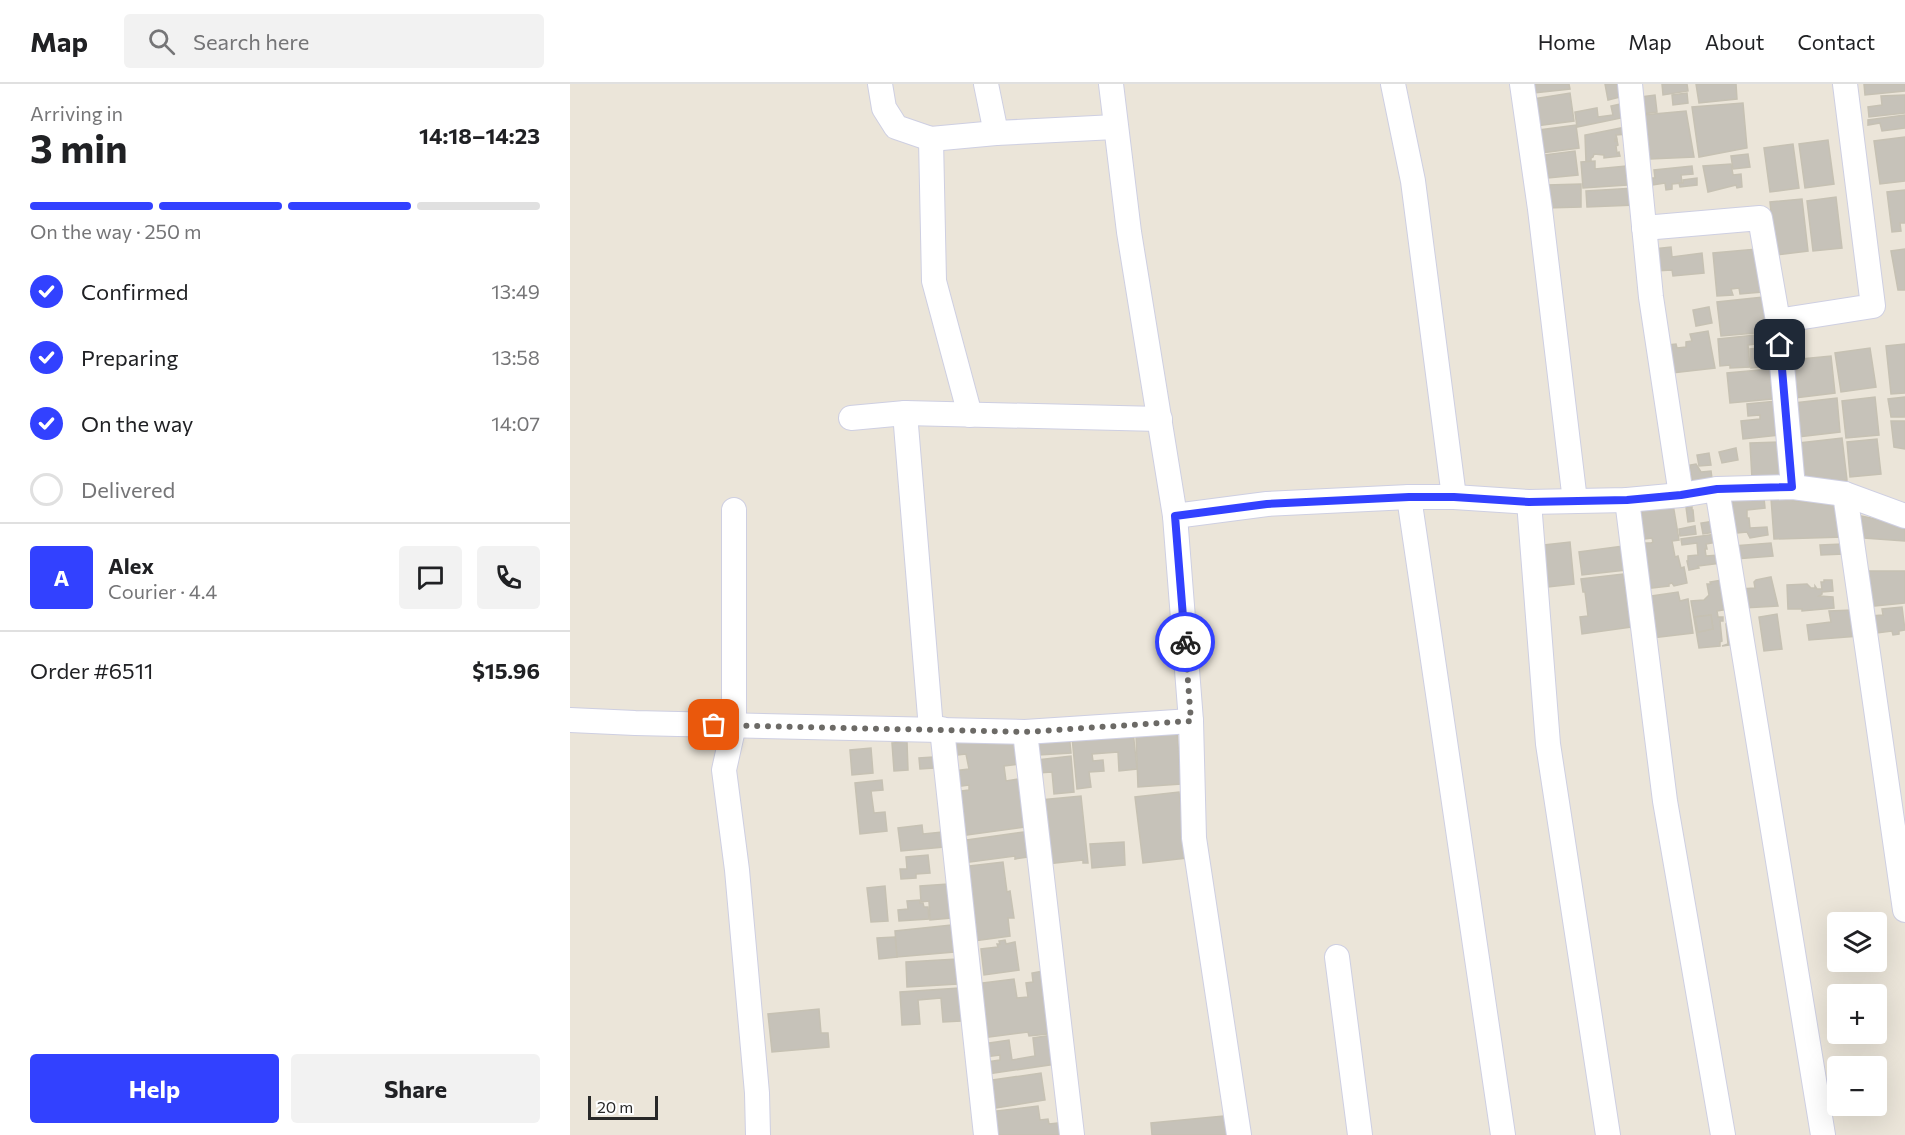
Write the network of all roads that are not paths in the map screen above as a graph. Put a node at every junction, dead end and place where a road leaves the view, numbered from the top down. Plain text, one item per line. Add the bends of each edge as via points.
1 (880, 84) edge
2 (986, 84) edge
3 (1111, 84) edge
4 (1393, 84) edge
5 (1522, 84) edge
6 (1630, 84) edge
7 (1845, 84) edge
8 (1115, 128) junction
9 (996, 133) junction
10 (931, 139) junction
11 (1644, 228) junction
12 (1778, 321) junction
13 (905, 413) junction
14 (970, 415) junction
15 (851, 418) dead end
16 (1160, 419) junction
17 (1792, 487) junction
18 (1717, 489) junction
19 (1845, 494) junction
20 (1681, 495) junction
21 (1409, 497) junction
22 (1454, 497) junction
23 (1627, 500) junction
24 (1575, 501) junction
25 (1529, 502) junction
26 (734, 510) dead end
27 (1175, 516) junction
28 (1905, 516) edge
29 (570, 720) edge
30 (1191, 721) junction
31 (734, 725) junction
32 (937, 729) junction
33 (1025, 732) junction
34 (1905, 910) edge
35 (1336, 957) dead end
36 (758, 1135) edge
37 (986, 1135) edge
38 (1072, 1135) edge
39 (1239, 1135) edge
40 (1360, 1135) edge
41 (1503, 1135) edge
42 (1608, 1135) edge
43 (1723, 1135) edge
44 (1823, 1135) edge

1 - 10 street via 884,108 896,127
2 - 9 street
3 - 8 street
4 - 22 street via 1413,181
5 - 24 street
6 - 11 street
7 - 12 street via 1873,306
8 - 9 street
8 - 16 street
9 - 10 street
10 - 14 street via 934,281
11 - 12 street via 1760,218
11 - 20 street
12 - 17 street
13 - 14 street
13 - 15 street
13 - 32 street
14 - 16 street
16 - 27 street
17 - 18 street
17 - 19 street
18 - 20 street
18 - 44 street
19 - 28 street
19 - 34 street
20 - 23 street
21 - 22 street
21 - 27 street via 1267,504
21 - 41 street
22 - 25 street
23 - 24 street
23 - 43 street via 1665,801
24 - 25 street
25 - 42 street via 1548,744
26 - 31 street
27 - 30 street
29 - 31 street
30 - 33 street
30 - 39 street via 1194,838
31 - 32 street
31 - 36 street via 724,770 737,870
32 - 33 street
32 - 37 street
33 - 38 street
35 - 40 street

